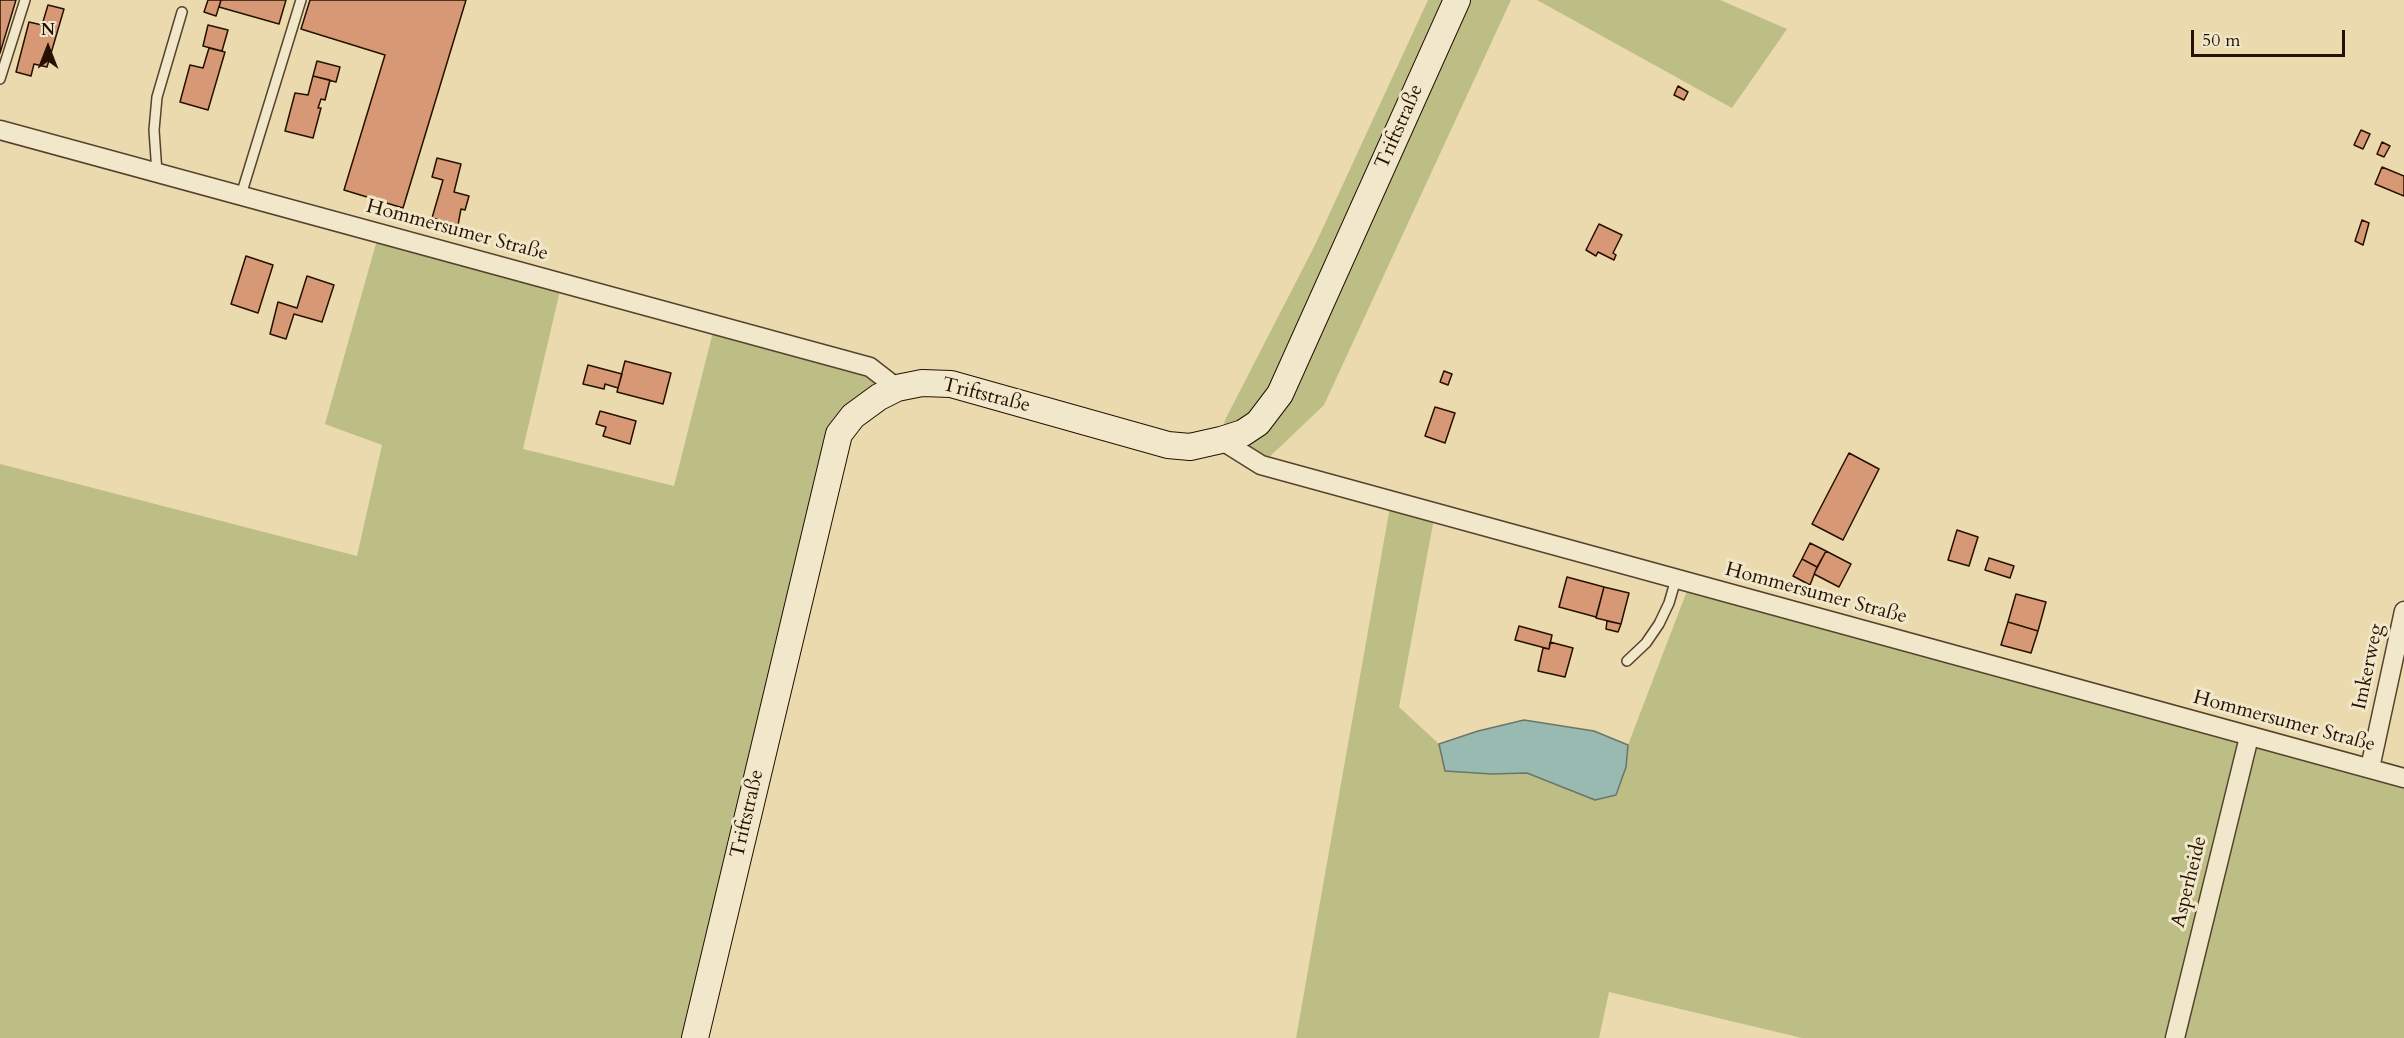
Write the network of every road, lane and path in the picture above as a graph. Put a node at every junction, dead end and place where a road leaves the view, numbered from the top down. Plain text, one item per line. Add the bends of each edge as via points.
1 (25, 0) edge
2 (301, 0) edge
3 (1457, 0) edge
4 (182, 12) dead end
5 (0, 79) edge
6 (0, 130) edge
7 (157, 173) junction
8 (241, 195) junction
9 (897, 388) junction
10 (1221, 440) junction
11 (1676, 579) junction
12 (2404, 611) edge
13 (1627, 661) dead end
14 (2249, 737) junction
15 (2370, 768) junction
16 (2404, 778) edge
17 (695, 1038) edge
18 (2175, 1038) edge

1 - 5 lane
2 - 8 lane
3 - 10 street, Triftstraße via 1280,394 1258,423
4 - 7 lane via 157,97
6 - 7 street, Hommersumer Straße
7 - 8 street, Hommersumer Straße
8 - 9 street, Hommersumer Straße via 870,367
9 - 10 street, Triftstraße via 922,383 951,384 1168,445 1190,447
9 - 17 street, Triftstraße via 853,416 839,434
10 - 11 street, Hommersumer Straße via 1261,465
11 - 13 lane via 1659,624
11 - 14 street, Hommersumer Straße
12 - 15 street, Imkerweg
14 - 15 street, Hommersumer Straße
14 - 18 street, Asperheide
15 - 16 street, Hommersumer Straße

